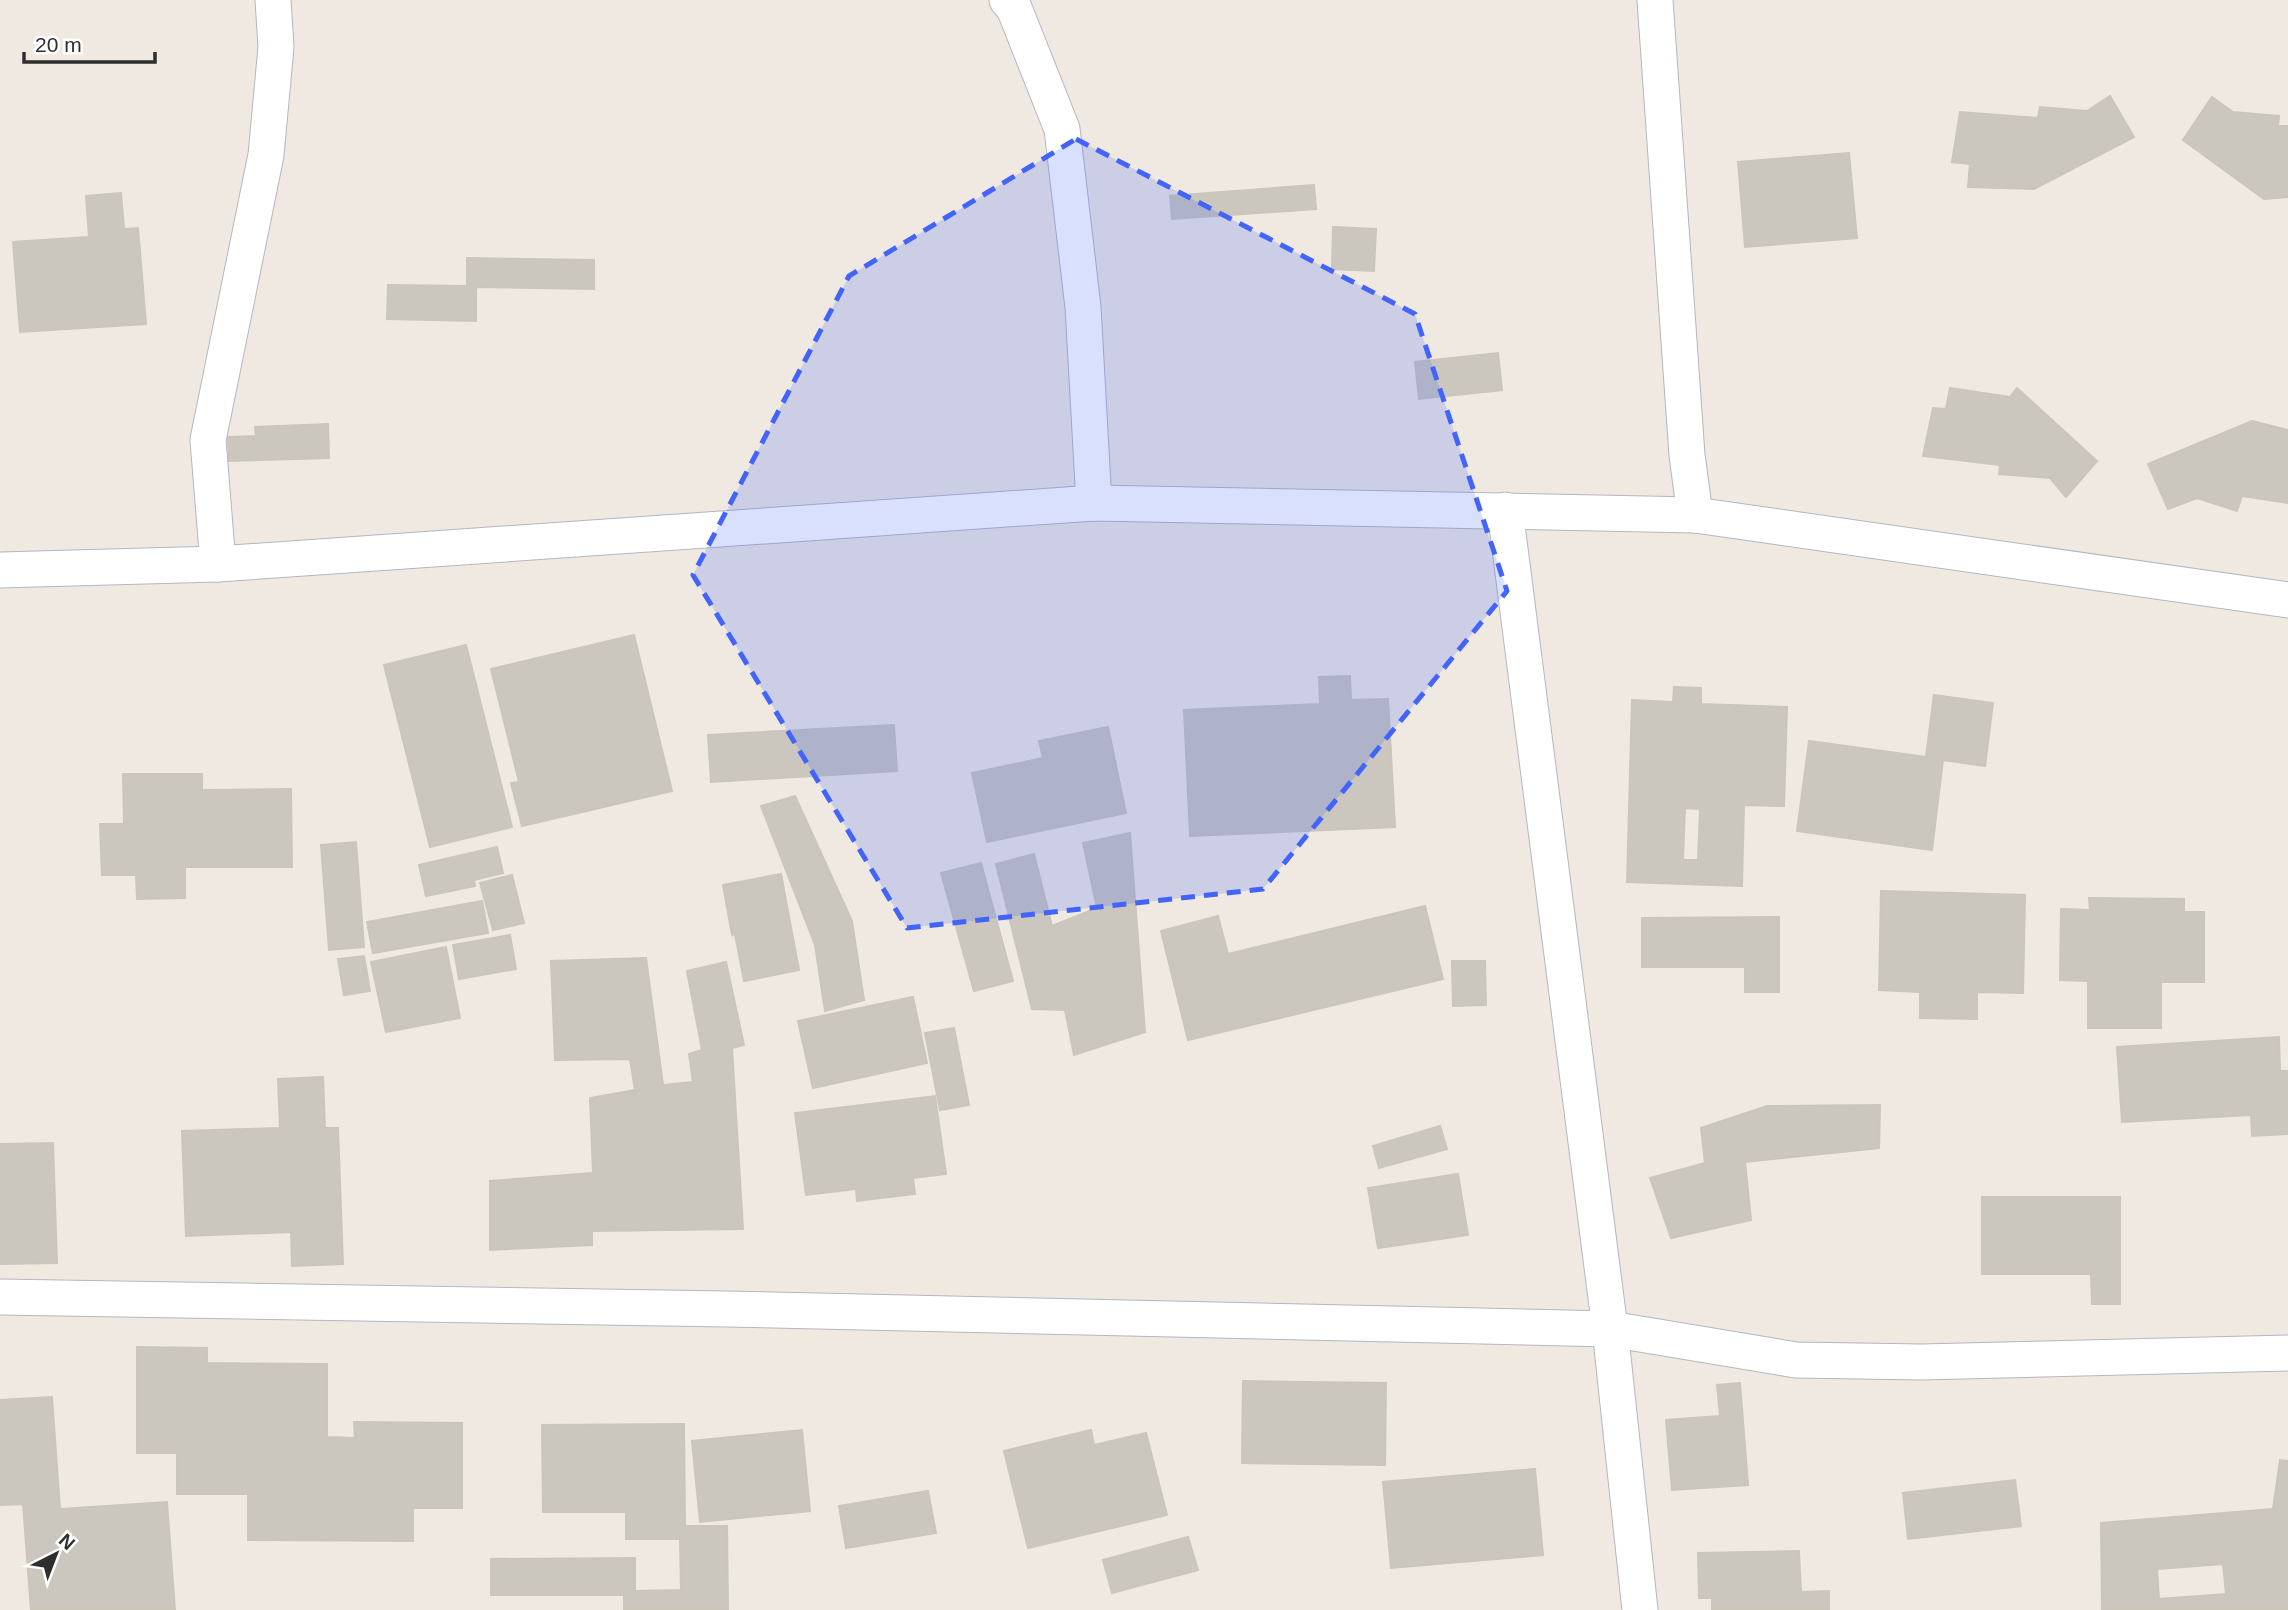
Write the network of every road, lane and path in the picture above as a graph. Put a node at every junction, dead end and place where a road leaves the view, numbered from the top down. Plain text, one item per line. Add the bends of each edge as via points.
1 (273, 0) edge
2 (1007, 0) edge
3 (1655, 0) edge
4 (1094, 503) junction
5 (1505, 510) junction
6 (1695, 515) junction
7 (218, 564) junction
8 (0, 570) edge
9 (2288, 600) edge
10 (0, 1297) edge
11 (1610, 1329) junction
12 (2288, 1353) edge
13 (1640, 1610) edge

1 - 7 street via 276,47 266,155 208,440
2 - 4 street via 1062,129 1083,307
3 - 6 street via 1686,455
4 - 5 street
4 - 7 street
5 - 6 street
5 - 11 street
6 - 9 street
7 - 8 street
10 - 11 street
11 - 12 street via 1796,1360 1922,1362
11 - 13 street

